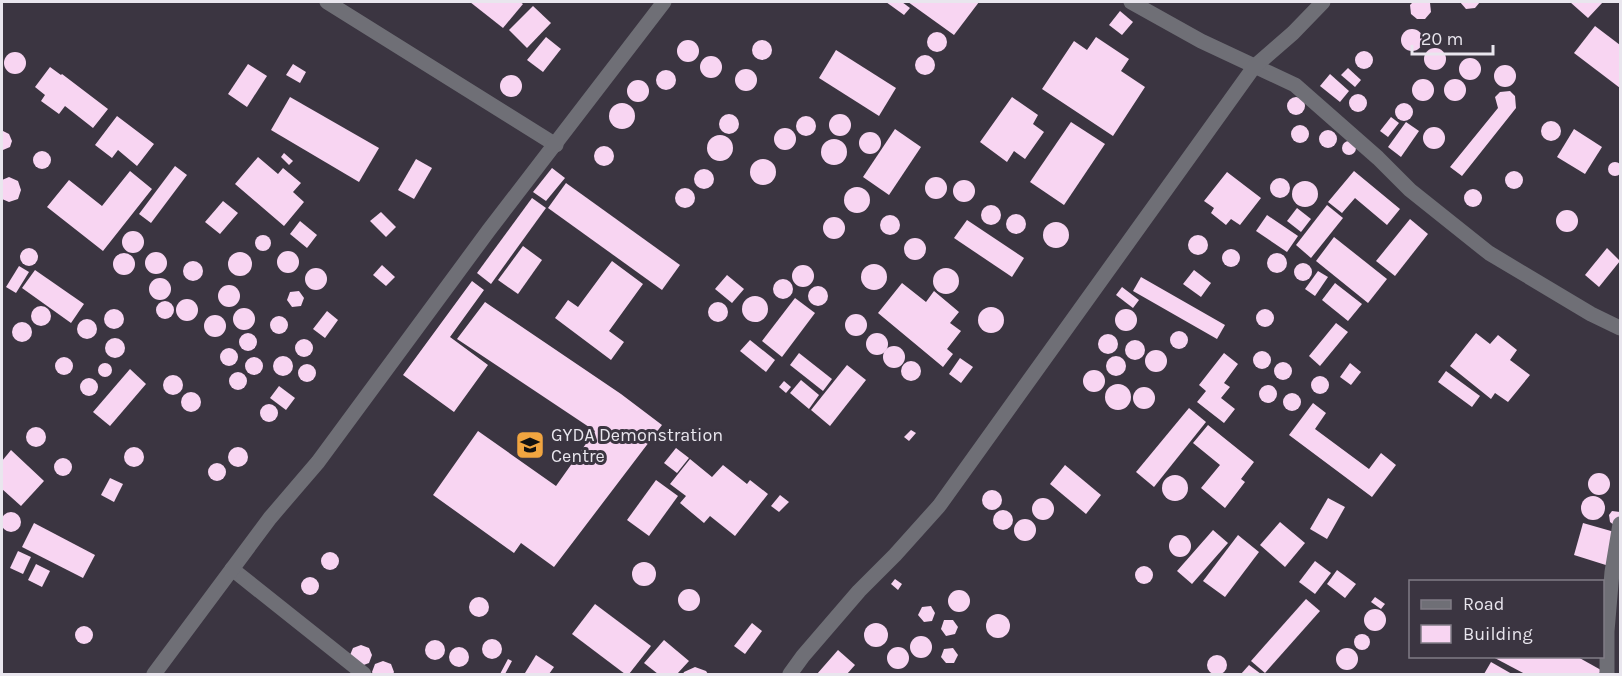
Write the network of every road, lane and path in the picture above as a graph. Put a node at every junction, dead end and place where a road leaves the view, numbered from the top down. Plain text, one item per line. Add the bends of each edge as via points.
1 (327, 2) edge
2 (664, 2) edge
3 (1131, 2) edge
4 (1323, 2) edge
5 (1254, 67) junction
6 (556, 145) junction
7 (1620, 328) edge
8 (1620, 524) edge
9 (232, 569) junction
10 (154, 675) edge
11 (364, 675) edge
12 (790, 675) edge
13 (1607, 675) edge

1 - 6 street
2 - 6 street
3 - 5 street
4 - 5 street
5 - 7 street via 1295,85 1410,190 1489,253
5 - 12 street via 939,506 859,591
6 - 9 street via 318,462
8 - 13 street via 1610,595
9 - 10 street
9 - 11 street

